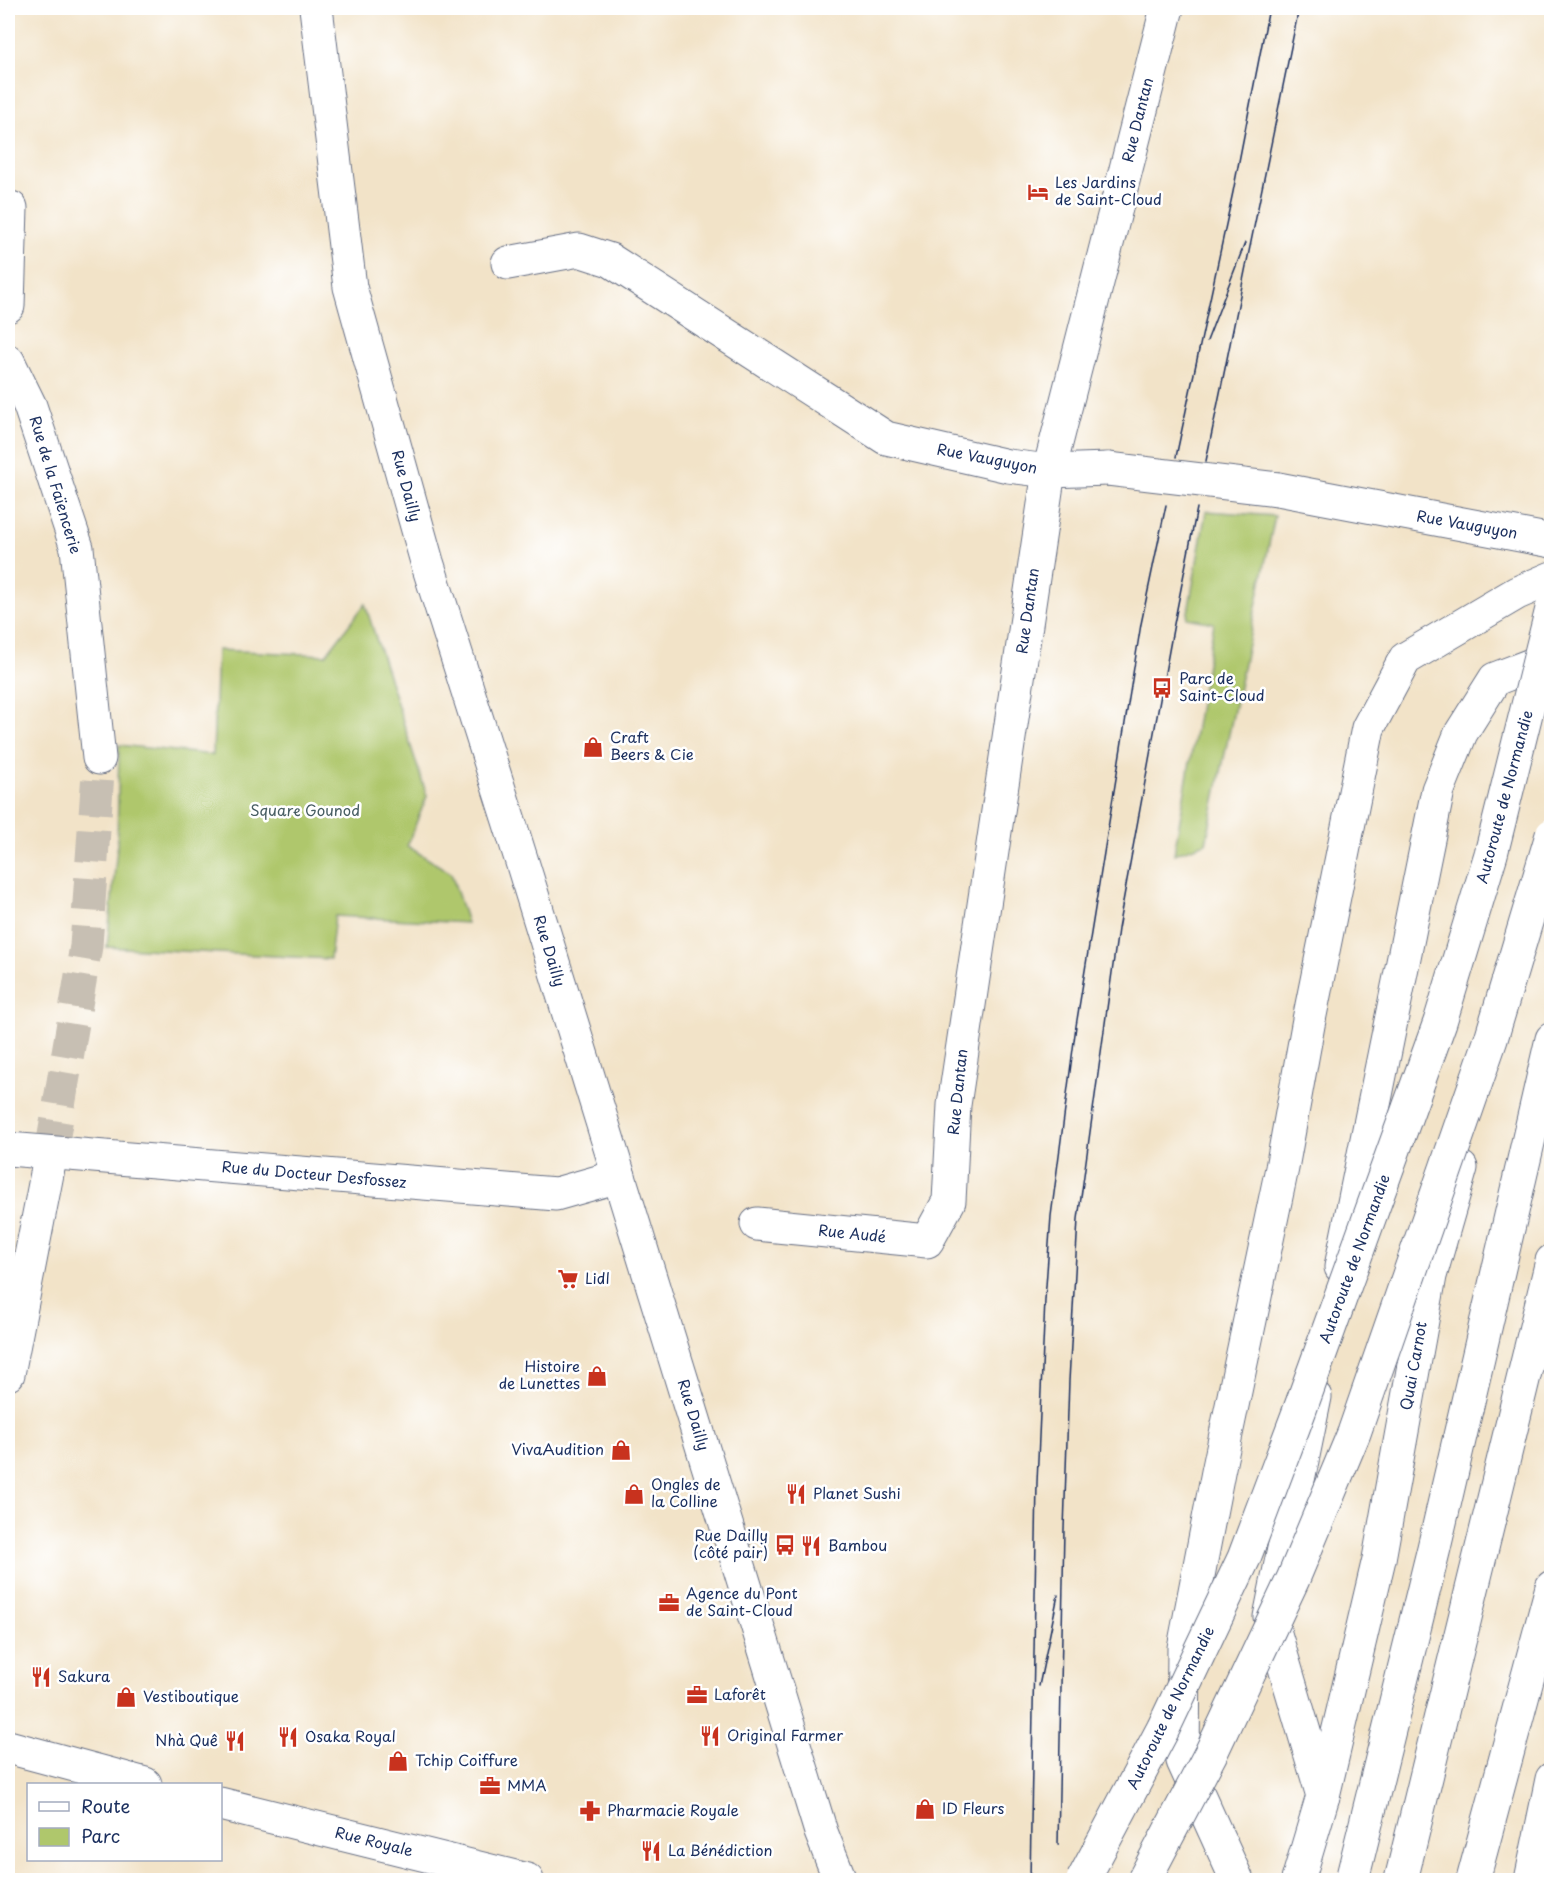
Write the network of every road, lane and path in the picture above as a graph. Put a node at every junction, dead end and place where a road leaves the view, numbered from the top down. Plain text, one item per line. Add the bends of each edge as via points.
1 (316, 8) edge
2 (1167, 8) edge
3 (11, 208) dead end
4 (508, 263) dead end
5 (8, 306) edge
6 (8, 361) edge
7 (1049, 471) junction
8 (1551, 541) edge
9 (1551, 578) edge
10 (1551, 609) edge
11 (1551, 657) edge
12 (99, 758) tunnel mouth
13 (1551, 835) edge
14 (1551, 858) edge
15 (1551, 1039) edge
16 (8, 1149) edge
17 (51, 1154) junction
18 (619, 1176) junction
19 (937, 1223) joint
20 (757, 1224) dead end
21 (1551, 1261) edge
22 (8, 1374) edge
23 (1551, 1587) edge
24 (8, 1748) edge
25 (1551, 1779) edge
26 (138, 1783) edge
27 (1323, 1796) junction
28 (222, 1805) edge
29 (831, 1871) edge
30 (527, 1881) edge
31 (1083, 1881) edge
32 (1144, 1881) edge
33 (1237, 1881) edge
34 (1298, 1881) edge
35 (1352, 1881) edge
36 (1401, 1881) edge
37 (1473, 1881) edge
38 (1531, 1881) edge

1 - 18 main road, Rue Dailly via 350,287 427,562
2 - 7 main road, Rue Dantan
3 - 5 main road
4 - 7 main road, Rue Vauguyon via 579,250 610,260 886,438 1008,466
6 - 12 main road, Rue de la Faïencerie via 30,406 77,548
7 - 8 main road, Rue Vauguyon, bridge via 1108,469 1278,489
7 - 19 main road, Rue Dantan via 954,1105 950,1201
9 - 33 main road via 1517,593 1405,659 1368,728 1184,1648 1183,1761
10 - 31 main road, Autoroute de Normandie, bridge via 1491,854 1440,1022 1303,1402 1244,1558 1163,1729
11 - 27 main road via 1495,679 1461,733 1438,790 1270,1617
13 - 32 main road, bridge via 1491,1039 1354,1433 1283,1600 1211,1753
14 - 27 main road, Quai Carnot via 1430,1276 1379,1559
15 - 35 main road via 1434,1548
16 - 17 main road, Rue du Docteur Desfossez
17 - 18 main road, Rue du Docteur Desfossez via 556,1194
17 - 22 main road
18 - 29 main road, Rue Dailly
19 - 20 main road, Rue Audé via 927,1241
21 - 36 main road
23 - 37 main road
24 - 26 main road
25 - 38 main road
27 - 34 main road, Quai Carnot
28 - 30 main road, Rue Royale

